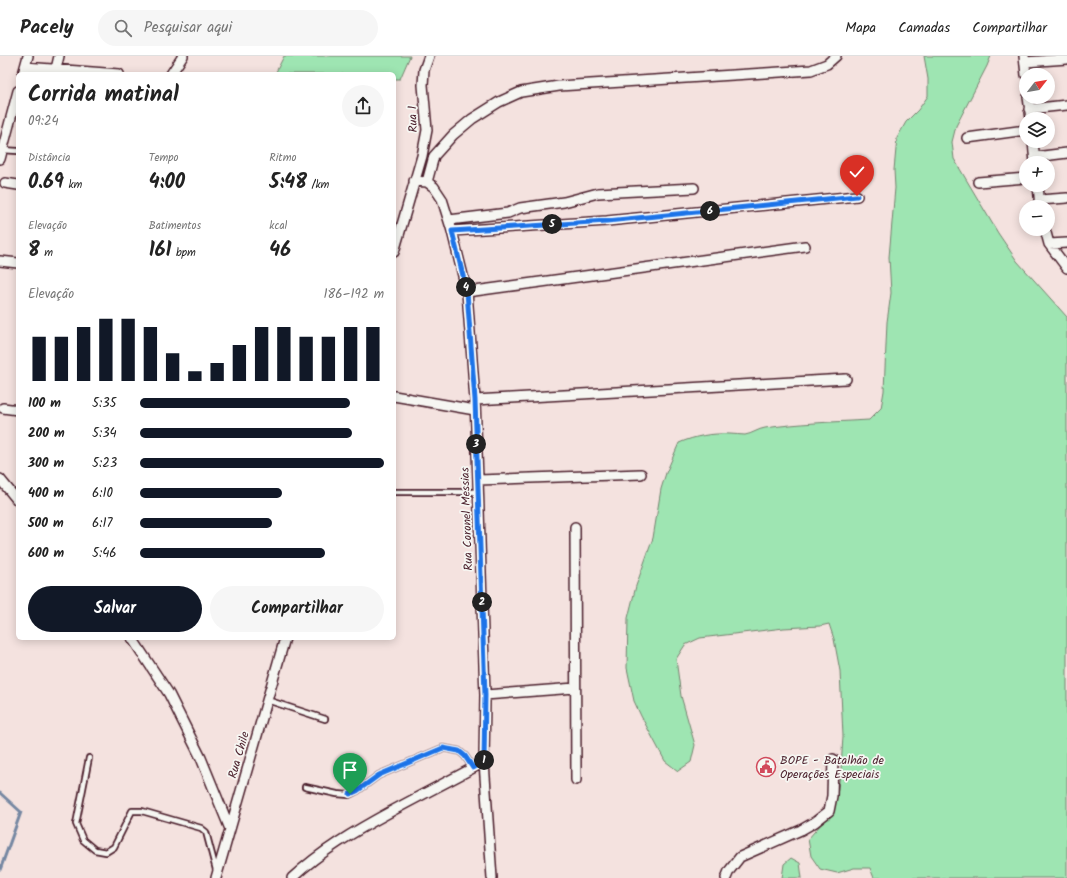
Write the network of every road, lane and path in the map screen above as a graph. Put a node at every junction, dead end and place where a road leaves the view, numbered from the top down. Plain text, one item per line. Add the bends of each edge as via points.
1 (28, 56) edge
2 (59, 56) edge
3 (183, 56) edge
4 (429, 56) edge
5 (836, 56) edge
6 (1024, 59) edge
7 (1067, 59) edge
8 (56, 69) junction
9 (24, 71) edge
10 (94, 72) edge
11 (172, 72) edge
12 (16, 99) edge
13 (1029, 104) edge
14 (1067, 105) edge
15 (1030, 108) junction
16 (1030, 112) edge
17 (1019, 131) edge
18 (967, 138) dead end
19 (16, 151) edge
20 (1067, 153) edge
21 (1, 155) edge
22 (1053, 156) edge
23 (1019, 179) edge
24 (414, 181) junction
25 (427, 182) junction
26 (978, 182) dead end
27 (5, 183) dead end
28 (16, 185) edge
29 (694, 188) dead end
30 (857, 196) dead end
31 (1067, 198) edge
32 (1055, 200) edge
33 (449, 220) junction
34 (452, 231) junction
35 (1047, 236) edge
36 (1067, 243) edge
37 (1050, 244) junction
38 (396, 245) edge
39 (805, 246) dead end
40 (0, 261) edge
41 (16, 263) edge
42 (1067, 268) edge
43 (467, 292) junction
44 (846, 379) dead end
45 (396, 396) edge
46 (475, 400) junction
47 (3, 408) dead end
48 (16, 410) edge
49 (475, 410) junction
50 (641, 474) dead end
51 (0, 479) edge
52 (478, 480) junction
53 (396, 492) edge
54 (479, 492) junction
55 (16, 499) edge
56 (575, 527) dead end
57 (133, 640) edge
58 (284, 640) edge
59 (575, 688) junction
60 (485, 695) junction
61 (267, 700) junction
62 (326, 719) dead end
63 (89, 758) dead end
64 (833, 759) dead end
65 (484, 762) junction
66 (473, 768) junction
67 (576, 780) dead end
68 (305, 787) dead end
69 (230, 829) junction
70 (217, 876) edge
71 (292, 878) edge
72 (492, 878) edge
73 (726, 878) edge

1 - 9 street
2 - 8 street
3 - 11 street
4 - 24 street, Rua 1 via 424,70 423,85 427,130
5 - 25 street via 827,64 811,70 559,86 521,92 472,119 453,135 434,156
6 - 7 street
8 - 9 street
8 - 10 street
12 - 21 street
13 - 15 street
14 - 15 street
15 - 16 street
17 - 18 street
19 - 21 lane
20 - 22 street
23 - 26 street
24 - 25 street
24 - 38 street
25 - 33 street, Rua Coronel Messias via 442,199
27 - 28 street
29 - 33 street via 598,194 520,208 508,213
30 - 34 street via 607,221
31 - 32 street
33 - 34 street, Rua Coronel Messias
34 - 43 street, Rua Coronel Messias
35 - 37 street
36 - 37 street
37 - 42 street
39 - 43 street
40 - 41 street
43 - 46 street, Rua Coronel Messias
44 - 46 street
45 - 49 street
46 - 49 street, Rua Coronel Messias
47 - 48 street
49 - 52 street, Rua Coronel Messias
50 - 52 street
51 - 55 street
52 - 54 street, Rua Coronel Messias
53 - 54 lane
54 - 60 street, Rua Coronel Messias
56 - 59 street
57 - 69 street via 169,694 201,758
58 - 61 street, Rua Chile
59 - 60 street
59 - 67 street
60 - 65 street, Rua Coronel Messias
61 - 62 lane
61 - 69 street, Rua Chile
63 - 70 lane via 76,824 83,840 95,850 106,852 114,847 132,811 142,811 201,828 206,832
64 - 73 street via 829,811 801,830 740,857
65 - 66 street
65 - 72 street, Rua Coronel Messias
66 - 68 lane via 459,751 443,748 379,775 350,794
66 - 71 street via 362,828 328,849
69 - 70 street, Rua Chile

